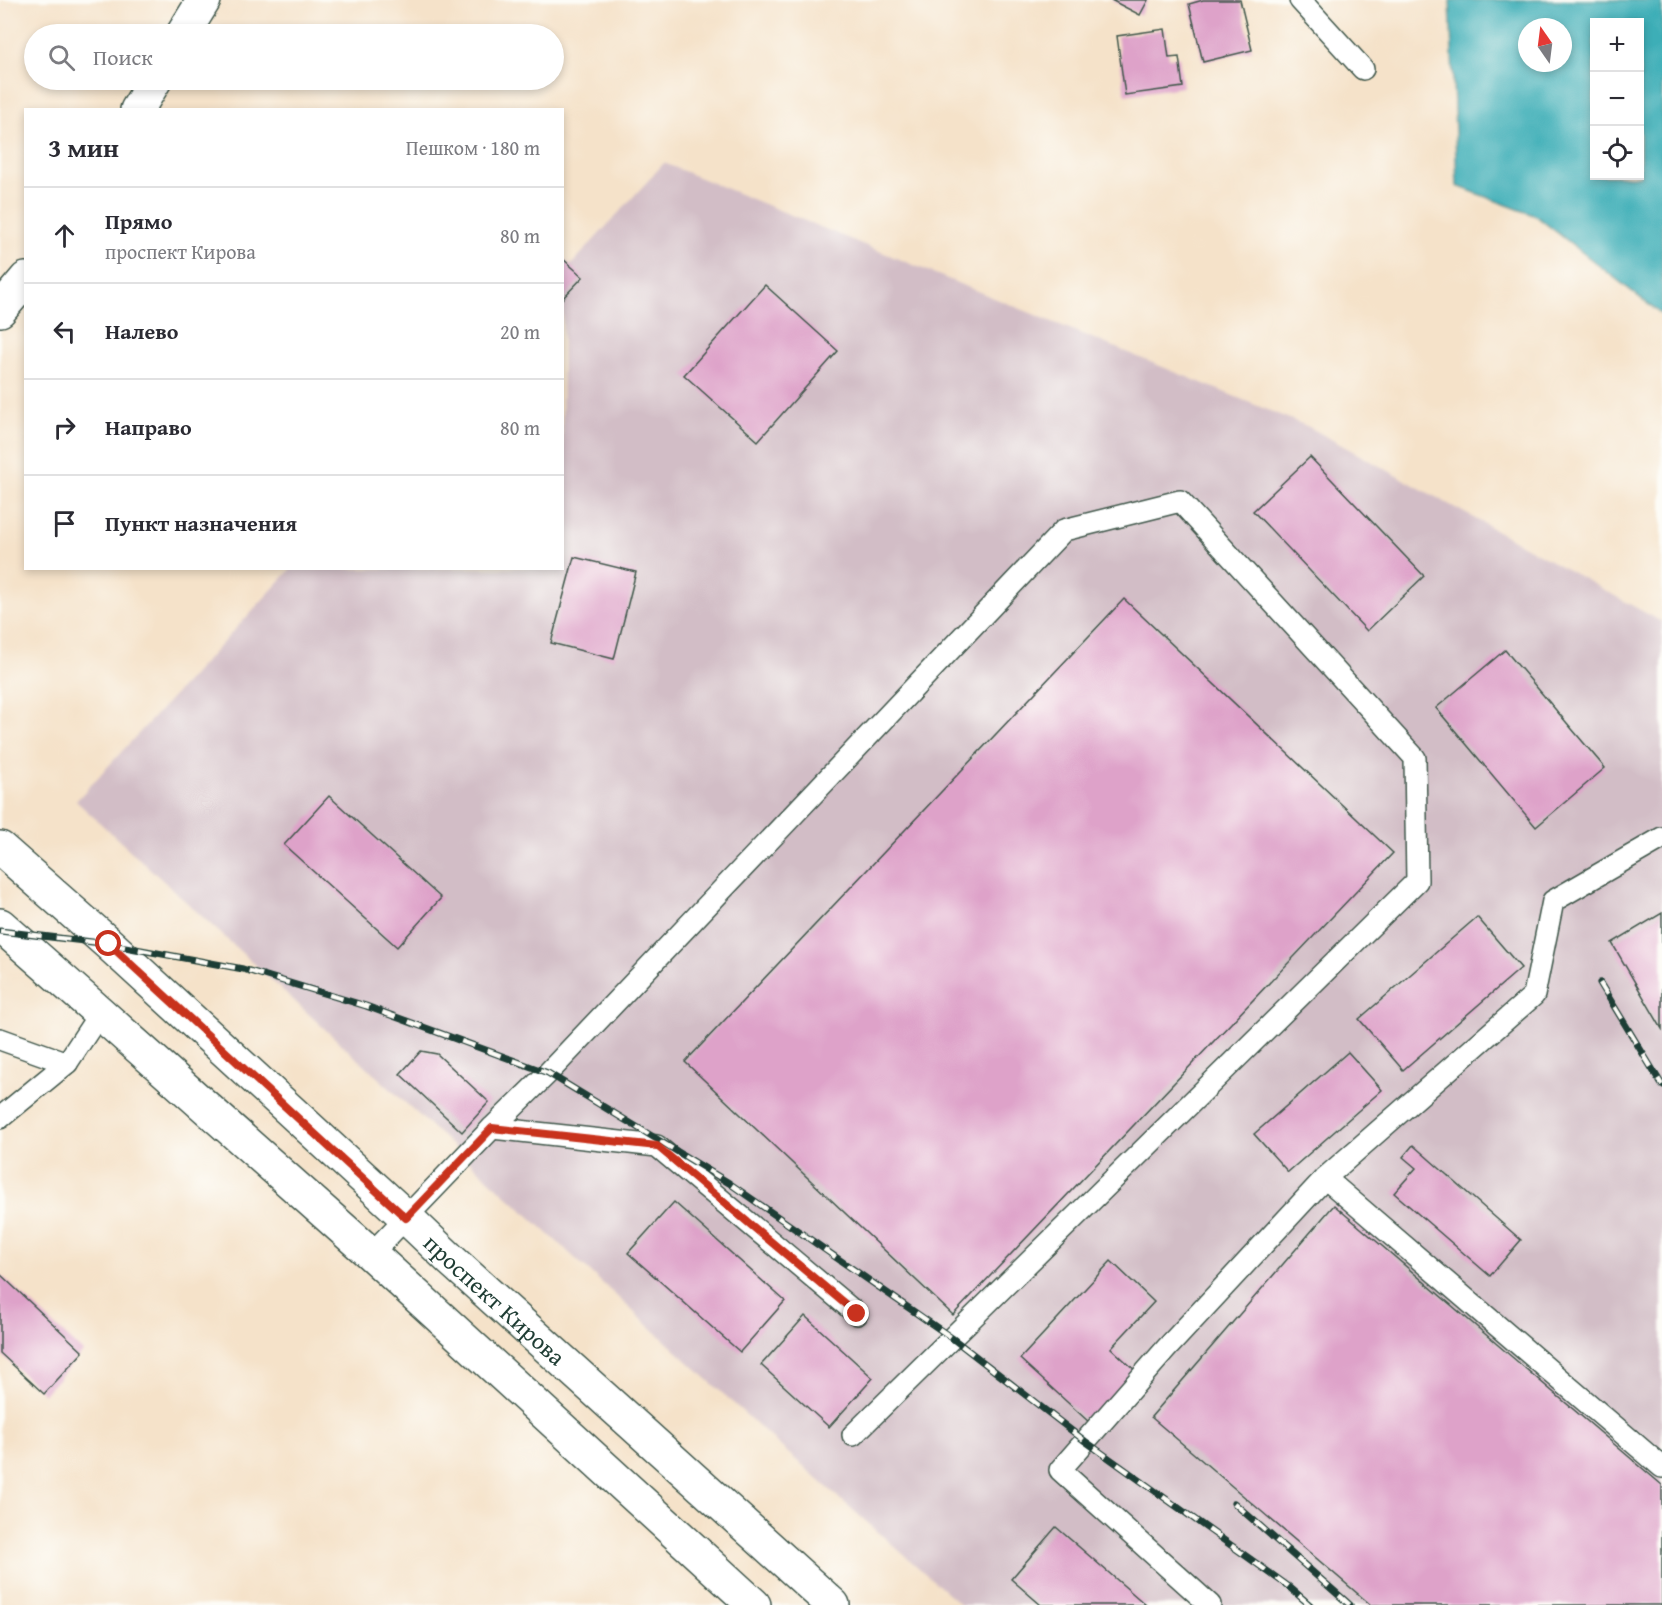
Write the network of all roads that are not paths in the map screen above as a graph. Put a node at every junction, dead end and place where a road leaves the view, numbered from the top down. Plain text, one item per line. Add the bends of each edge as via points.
1 (204, 0) edge
2 (1300, 0) edge
3 (189, 24) edge
4 (1363, 69) dead end
5 (149, 90) edge
6 (138, 108) edge
7 (24, 281) edge
8 (0, 310) edge
9 (1662, 838) edge
10 (0, 848) edge
11 (0, 925) edge
12 (100, 1012) junction
13 (0, 1039) edge
14 (67, 1063) junction
15 (0, 1118) edge
16 (492, 1128) junction
17 (1325, 1178) junction
18 (406, 1218) junction
19 (371, 1254) junction
20 (857, 1314) dead end
21 (853, 1435) dead end
22 (1662, 1467) edge
23 (754, 1605) edge
24 (833, 1605) edge
25 (1210, 1605) edge

1 - 3 main road
2 - 4 lane
5 - 6 main road
7 - 8 main road
9 - 17 lane via 1553,901 1534,995
10 - 18 main road, проспект Кирова
11 - 12 main road, проспект Кирова
12 - 14 lane
12 - 19 main road, проспект Кирова
13 - 14 lane
14 - 15 lane
16 - 18 lane
16 - 20 lane via 657,1146
16 - 21 lane via 1064,530 1180,501 1415,758 1417,881
17 - 22 lane
17 - 25 lane via 1166,1348 1060,1470
18 - 19 lane
18 - 24 main road, проспект Кирова
19 - 23 main road, проспект Кирова

